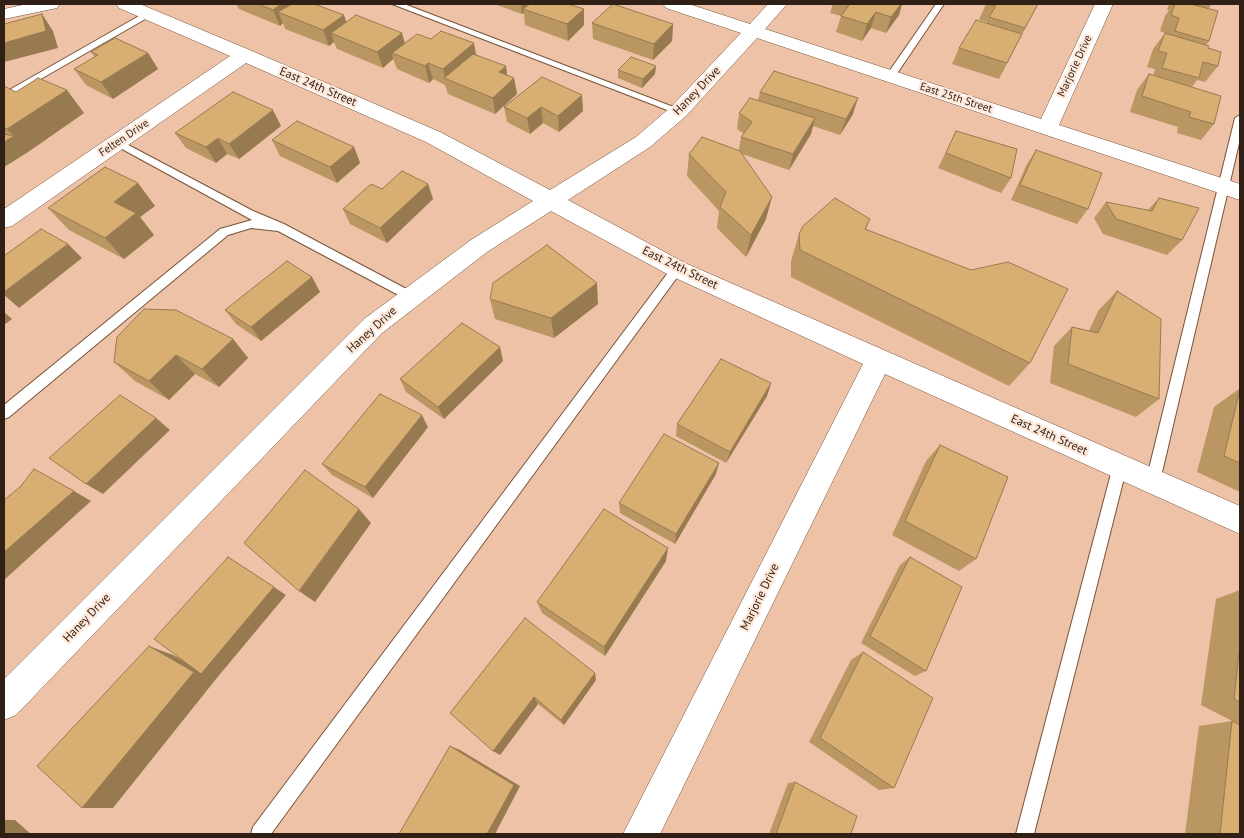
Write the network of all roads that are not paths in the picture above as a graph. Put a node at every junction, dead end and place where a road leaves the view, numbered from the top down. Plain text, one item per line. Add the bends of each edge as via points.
1 (51, 4) edge
2 (125, 4) edge
3 (396, 4) edge
4 (672, 4) edge
5 (778, 4) edge
6 (940, 4) edge
7 (1104, 4) edge
8 (4, 14) edge
9 (149, 14) junction
10 (754, 31) junction
11 (244, 55) junction
12 (891, 76) junction
13 (4, 97) edge
14 (679, 111) junction
15 (1240, 118) edge
16 (1047, 128) junction
17 (117, 142) junction
18 (1232, 190) edge
19 (217, 195) junction
20 (550, 201) junction
21 (4, 220) edge
22 (280, 227) junction
23 (224, 232) junction
24 (677, 269) junction
25 (410, 296) junction
26 (878, 359) junction
27 (4, 413) edge
28 (1120, 466) junction
29 (1152, 481) junction
30 (1240, 520) edge
31 (4, 703) edge
32 (260, 834) edge
33 (642, 834) edge
34 (1025, 834) edge

1 - 8 street
2 - 9 street, East 24th Street
3 - 14 lane
4 - 10 street, East 25th Street
5 - 10 street, Haney Drive
6 - 12 lane
7 - 16 street, Marjorie Drive
9 - 11 street, East 24th Street
9 - 13 lane
10 - 12 street, East 25th Street
10 - 14 street, Haney Drive
11 - 17 street, Felten Drive
11 - 20 street, East 24th Street via 433,137
12 - 16 street, East 25th Street
14 - 20 street, Haney Drive via 643,142
15 - 18 lane
16 - 18 street, East 25th Street
17 - 19 lane
17 - 21 street, Felten Drive
18 - 29 lane
19 - 22 lane
19 - 23 lane via 230,208 231,218
20 - 24 street, East 24th Street
20 - 25 street, Haney Drive via 479,246
22 - 23 lane via 251,224
22 - 25 lane
23 - 27 lane
24 - 26 street, East 24th Street
24 - 32 lane
25 - 31 street, Haney Drive via 373,326 338,361
26 - 28 street, East 24th Street
26 - 33 street, Marjorie Drive
28 - 29 street, East 24th Street
28 - 34 lane
29 - 30 street, East 24th Street

